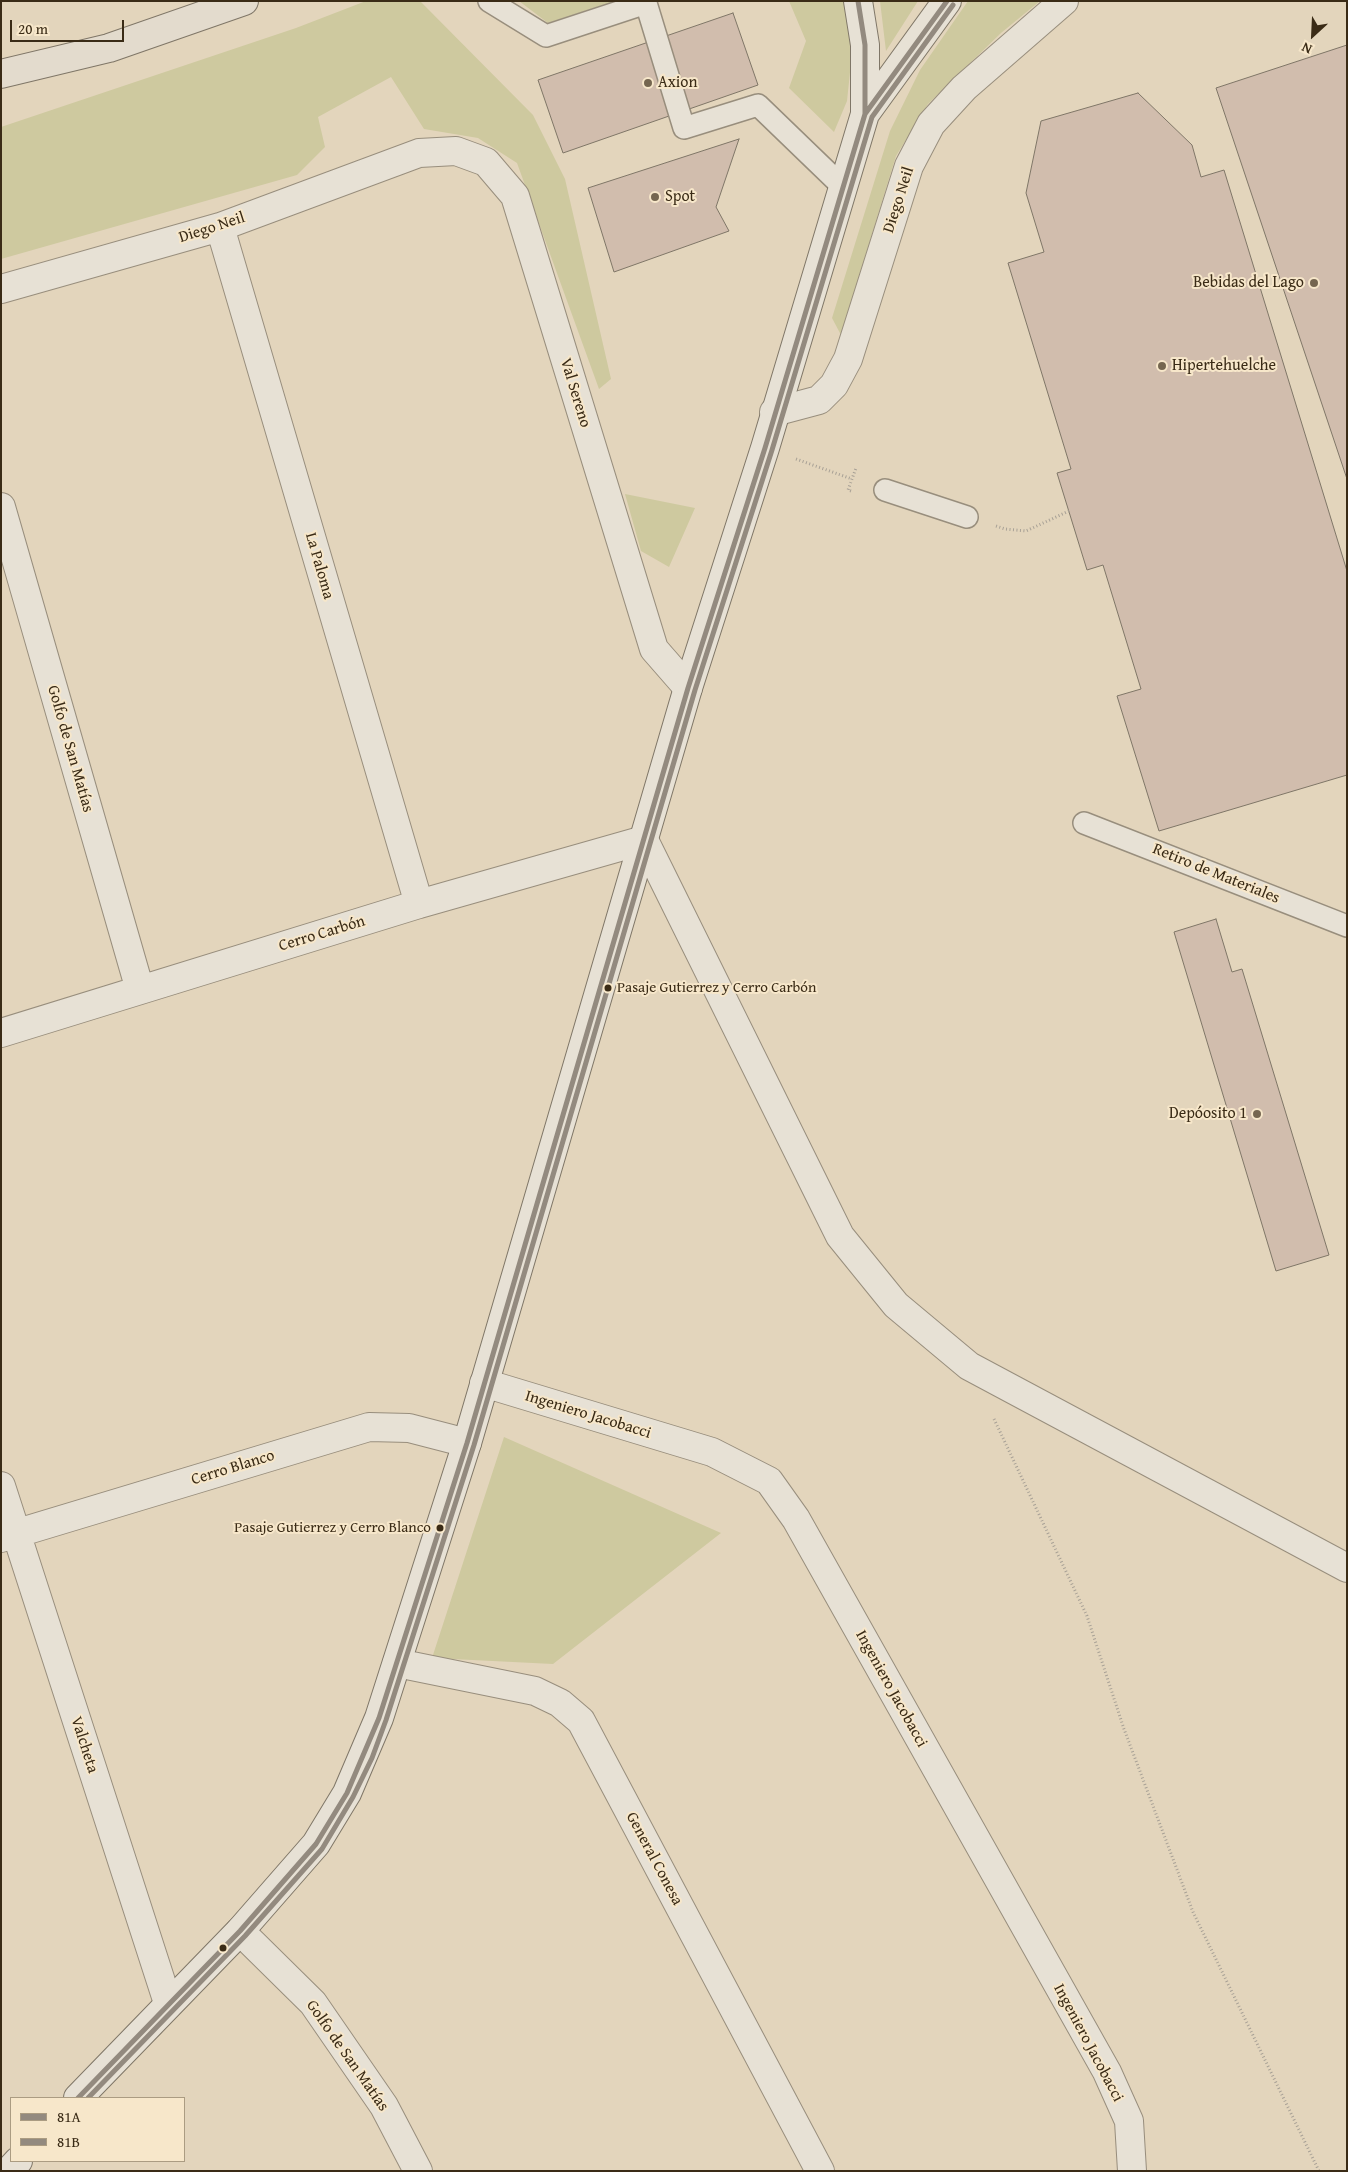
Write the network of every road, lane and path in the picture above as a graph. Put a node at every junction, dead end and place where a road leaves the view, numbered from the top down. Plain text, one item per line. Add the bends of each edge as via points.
1 (244, 1) edge
2 (489, 1) edge
3 (858, 1) edge
4 (946, 1) edge
5 (1064, 1) edge
6 (1, 74) edge
7 (865, 114) junction
8 (419, 153) joint
9 (844, 188) junction
10 (220, 227) junction
11 (1, 289) edge
12 (774, 412) junction
13 (765, 448) junction
14 (856, 468) dead end
15 (852, 479) junction
16 (885, 490) dead end
17 (851, 491) dead end
18 (1, 508) edge
19 (1069, 511) dead end
20 (967, 516) joint
21 (688, 688) junction
22 (1084, 822) dead end
23 (644, 840) junction
24 (418, 904) junction
25 (1347, 926) edge
26 (140, 990) junction
27 (1, 1033) edge
28 (970, 1366) junction
29 (484, 1383) junction
30 (467, 1443) junction
31 (1, 1486) edge
32 (8, 1535) edge
33 (1347, 1568) edge
34 (397, 1663) junction
35 (240, 1931) junction
36 (168, 2003) junction
37 (79, 2097) edge
38 (418, 2171) edge
39 (820, 2171) edge
40 (1132, 2171) edge
41 (1319, 2171) edge

1 - 6 main road via 109,48
2 - 9 lane via 546,36 646,3 684,128 758,105
3 - 7 street via 864,45
4 - 7 street
5 - 12 street, Diego Neil via 964,88 930,124 909,166 848,359 834,385 820,400
7 - 9 street
8 - 10 street, Diego Neil
8 - 21 street, Val Sereno via 456,150 486,162 515,196 654,649
9 - 12 street
10 - 11 street, Diego Neil
10 - 24 street, La Paloma
12 - 13 street
13 - 15 path
13 - 21 street
14 - 15 path
15 - 17 path via 848,490
16 - 20 lane
18 - 26 street, Golfo de San Matías
19 - 20 path via 1026,531 1004,529
21 - 23 street
22 - 25 lane, Retiro de Materiales
23 - 24 street, Cerro Carbón
23 - 28 street via 840,1236 896,1305
23 - 29 street
24 - 26 street, Cerro Carbón
26 - 27 street, Cerro Carbón
28 - 33 street
28 - 41 path via 1087,1616 1124,1729 1193,1912
29 - 30 street
29 - 40 street, Ingeniero Jacobacci via 712,1452 768,1481 796,1519 1107,2072 1129,2121
30 - 32 street, Cerro Blanco via 409,1428 369,1427
30 - 34 street
31 - 32 street, Valcheta
32 - 36 street, Valcheta
34 - 35 street via 379,1718 347,1793 316,1844
34 - 39 street, General Conesa via 535,1691 560,1703 581,1721
35 - 36 street
35 - 38 street, Golfo de San Matías via 313,2003 384,2106
36 - 37 street

